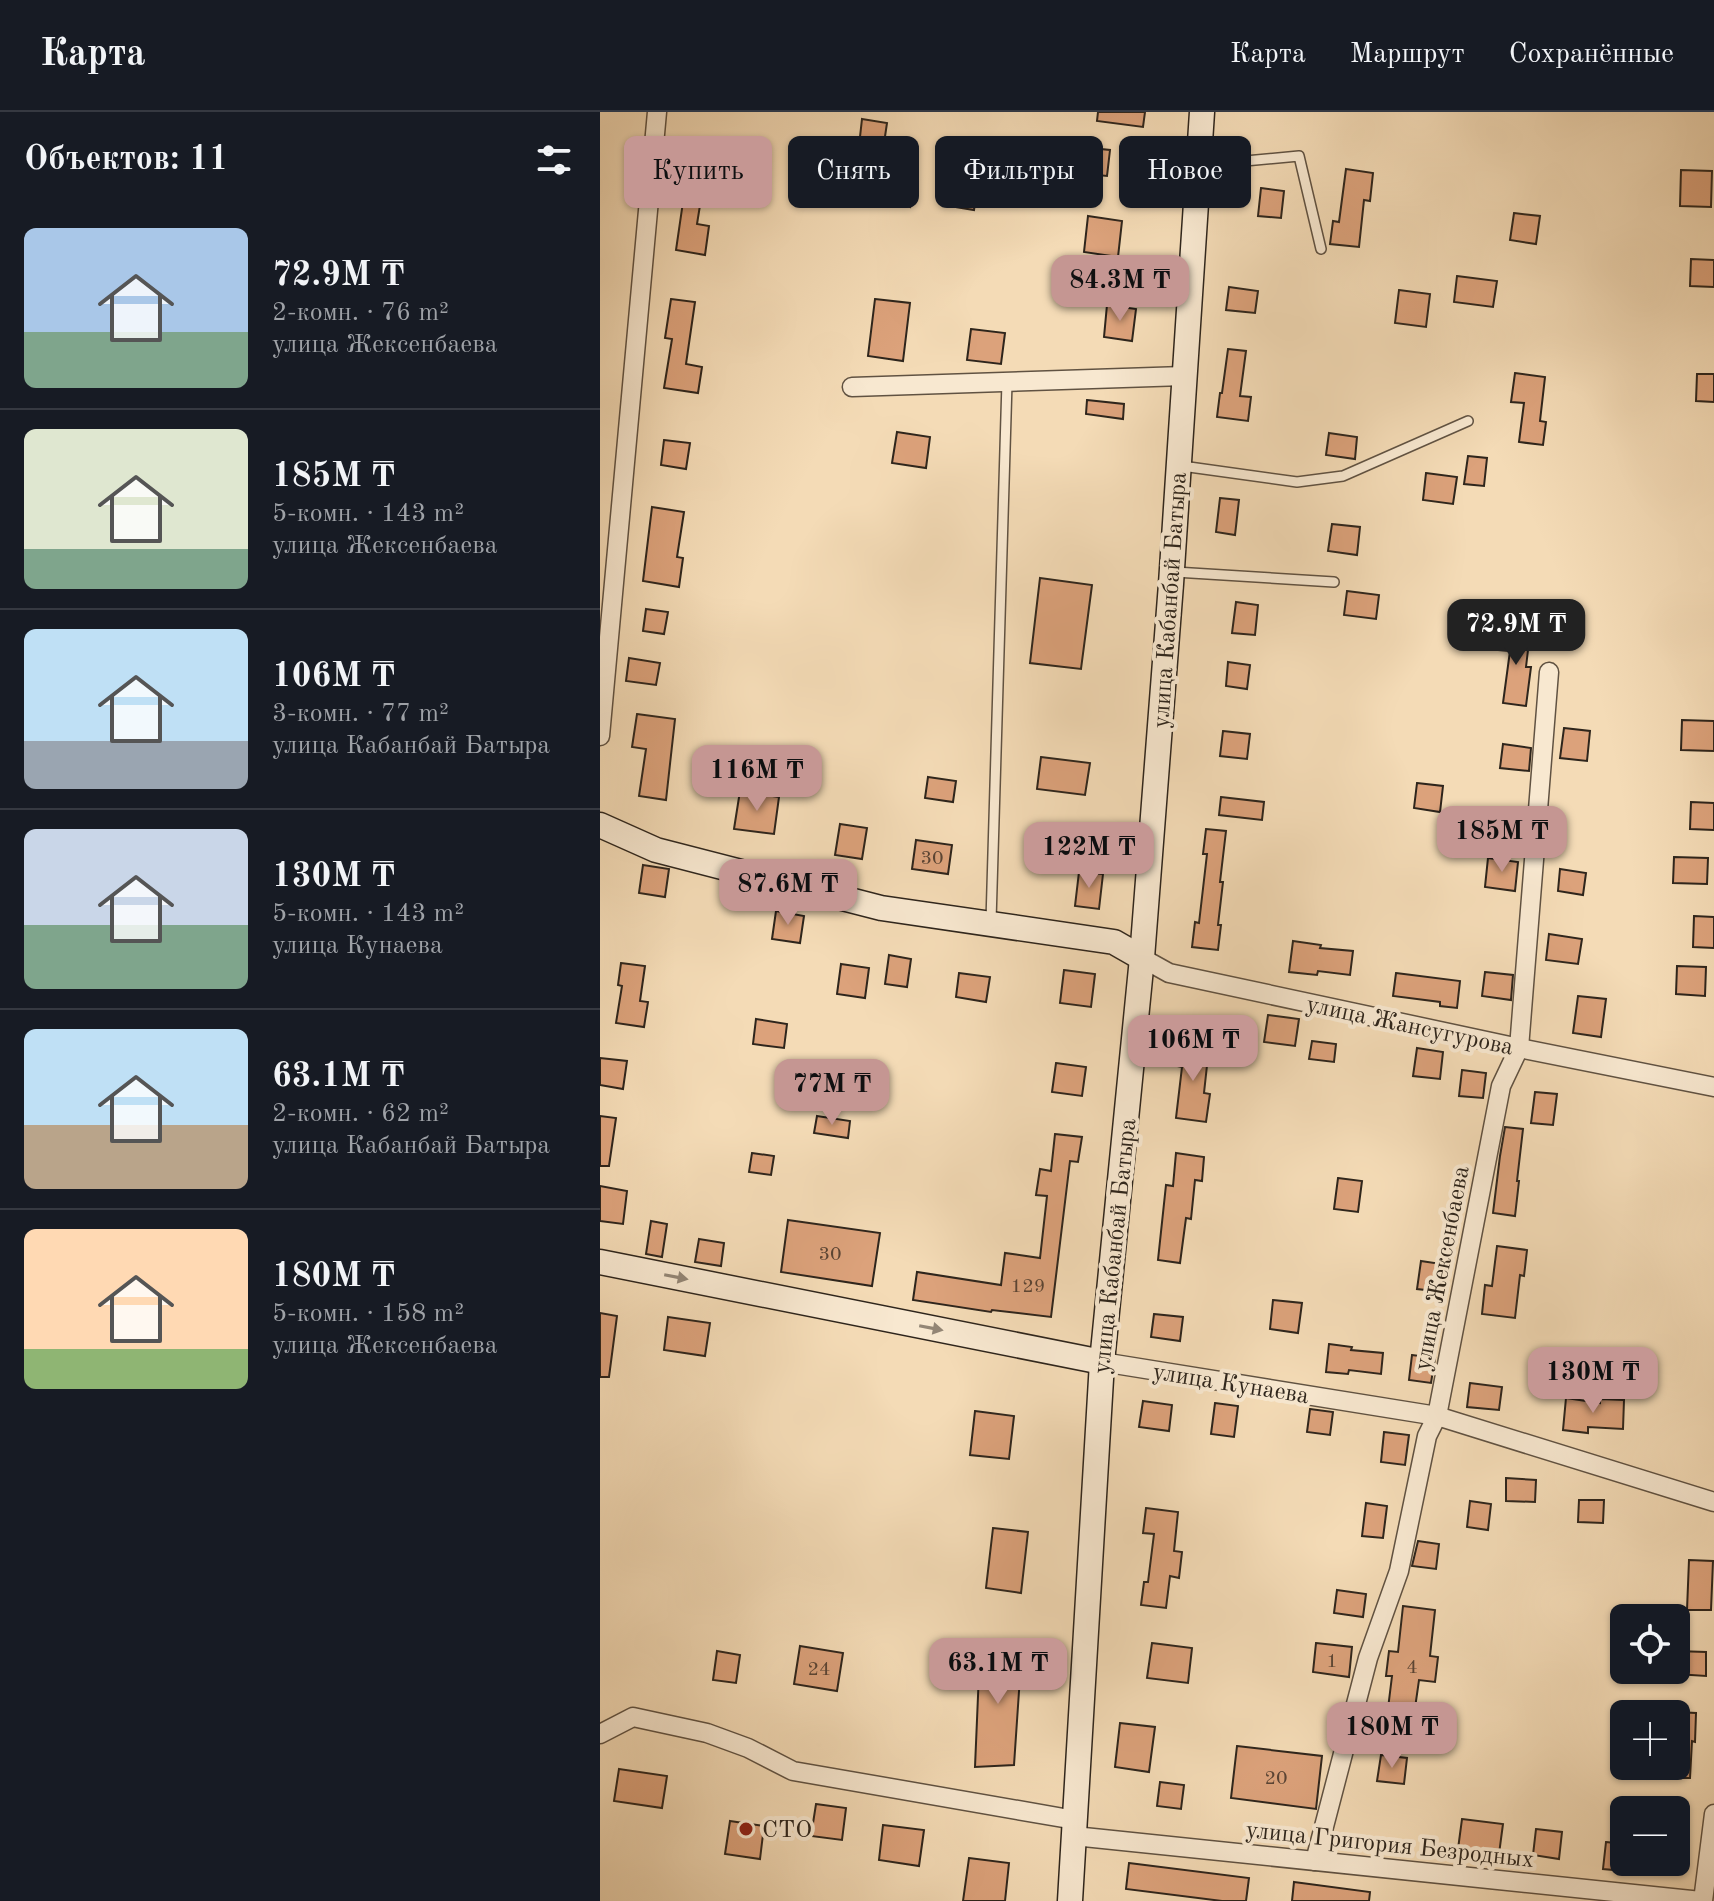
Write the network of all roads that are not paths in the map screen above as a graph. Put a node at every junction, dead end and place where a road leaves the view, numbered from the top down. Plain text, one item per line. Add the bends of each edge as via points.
1 (657, 112) edge
2 (1202, 112) edge
3 (1200, 136) edge
4 (1251, 161) edge
5 (1195, 208) edge
6 (1321, 249) dead end
7 (1184, 376) junction
8 (1007, 382) junction
9 (852, 387) dead end
10 (1468, 421) dead end
11 (1179, 465) junction
12 (1172, 572) junction
13 (1334, 582) dead end
14 (1549, 672) dead end
15 (600, 736) edge
16 (600, 825) edge
17 (991, 924) junction
18 (1142, 958) junction
19 (1519, 1048) junction
20 (1714, 1087) edge
21 (600, 1262) edge
22 (1102, 1362) junction
23 (1437, 1416) junction
24 (1714, 1502) edge
25 (600, 1734) edge
26 (1714, 1814) edge
27 (1074, 1828) junction
28 (1315, 1861) junction
29 (1070, 1901) edge
30 (1702, 1901) edge

1 - 15 street
2 - 3 street, улица Кабанбай Батыра
4 - 6 lane via 1299,156
5 - 7 street, улица Кабанбай Батыра
7 - 8 street
7 - 11 street, улица Кабанбай Батыра
8 - 9 street
8 - 17 lane
10 - 11 lane via 1343,476 1297,482
11 - 12 street, улица Кабанбай Батыра
12 - 13 lane
12 - 18 street, улица Кабанбай Батыра
14 - 19 street, улица Жексенбаева
16 - 17 street, улица Жансугурова via 656,850 881,908
17 - 18 street, улица Жансугурова via 1114,942
18 - 19 street, улица Жансугурова via 1169,973
18 - 22 street, улица Кабанбай Батыра
19 - 20 street, улица Жансугурова
19 - 23 street, улица Жексенбаева via 1501,1086
21 -> 22 street, улица Кунаева
22 - 23 street, улица Кунаева
22 - 27 street, улица Кабанбай Батыра
23 - 24 street, улица Кунаева
23 - 28 street, улица Жексенбаева via 1427,1436 1399,1571 1368,1658
25 - 27 street, улица Григория Безродных via 633,1717 707,1733 793,1771
26 - 30 street
27 - 28 street, улица Григория Безродных
27 - 29 street, улица Кабанбай Батыра
28 - 30 street, улица Григория Безродных

